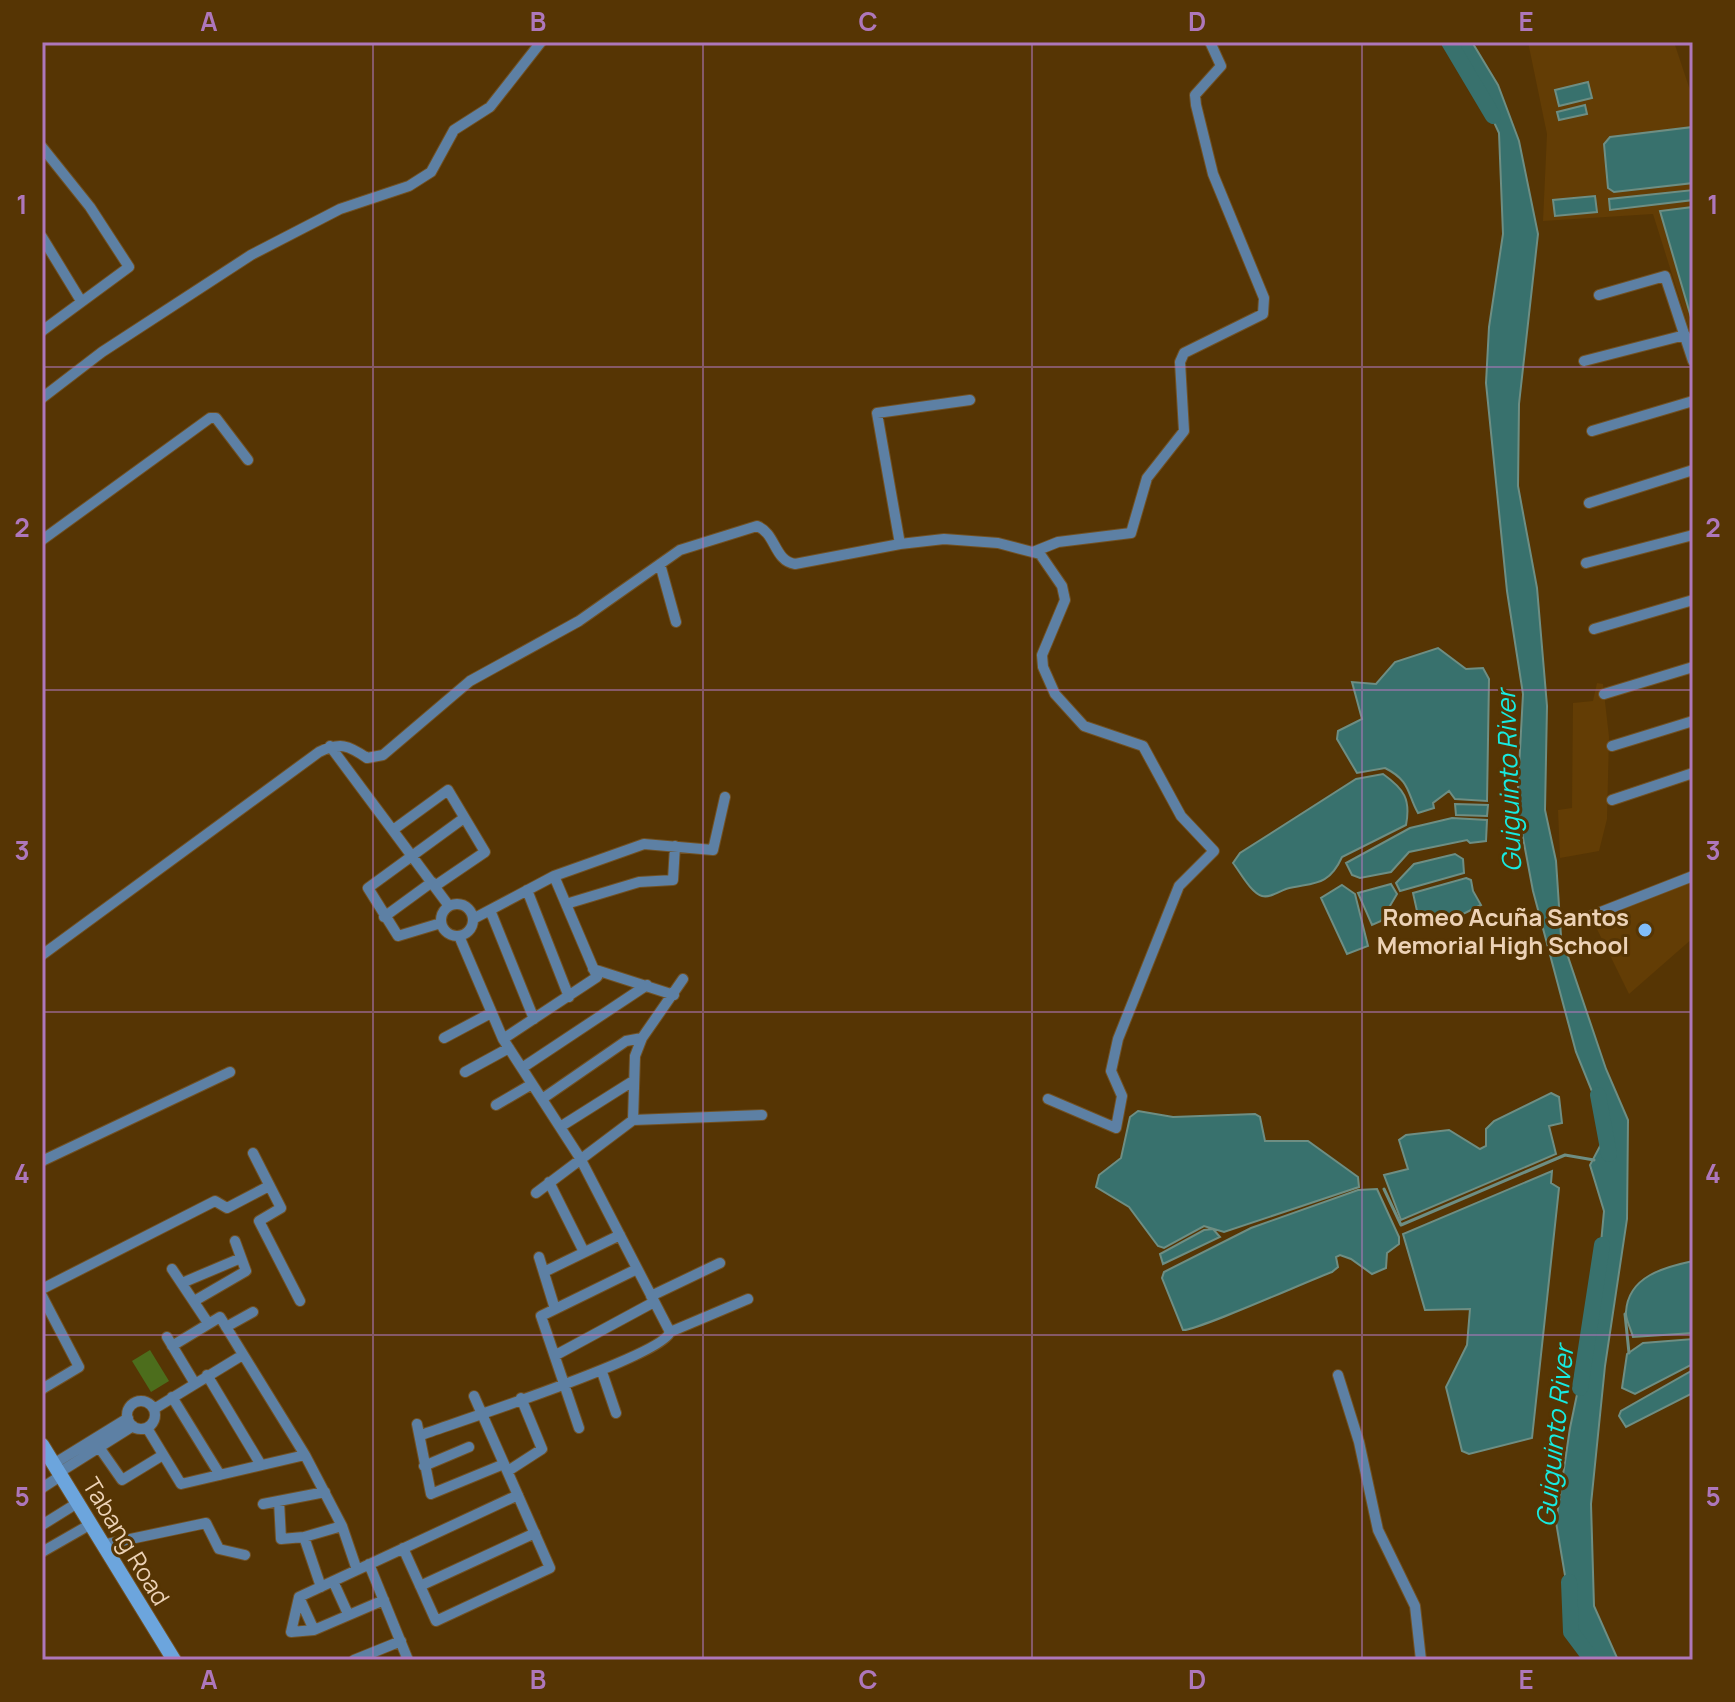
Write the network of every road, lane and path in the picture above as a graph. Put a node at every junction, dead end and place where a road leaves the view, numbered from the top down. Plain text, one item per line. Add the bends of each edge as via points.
1 (541, 42) edge
2 (1210, 42) edge
3 (42, 147) edge
4 (42, 237) edge
5 (1599, 295) dead end
6 (81, 301) junction
7 (42, 331) edge
8 (1685, 335) junction
9 (1584, 361) dead end
10 (1693, 361) edge
11 (42, 398) edge
12 (970, 400) dead end
13 (1693, 401) edge
14 (1592, 431) dead end
15 (248, 460) dead end
16 (1693, 470) edge
17 (1589, 503) dead end
18 (1693, 535) edge
19 (42, 540) edge
20 (900, 544) junction
21 (1033, 552) junction
22 (1586, 563) dead end
23 (660, 564) junction
24 (1693, 600) edge
25 (676, 622) dead end
26 (1594, 629) dead end
27 (1693, 667) edge
28 (1604, 694) dead end
29 (1693, 721) edge
30 (330, 746) junction
31 (1612, 746) dead end
32 (1693, 773) edge
33 (725, 797) dead end
34 (1612, 800) dead end
35 (464, 818) junction
36 (393, 830) junction
37 (675, 846) junction
38 (413, 856) junction
39 (554, 876) junction
40 (1693, 876) edge
41 (433, 884) junction
42 (527, 890) junction
43 (566, 904) junction
44 (449, 906) junction
45 (490, 910) junction
46 (384, 917) junction
47 (1588, 917) dead end
48 (473, 919) junction
49 (441, 923) junction
50 (459, 936) junction
51 (42, 955) edge
52 (593, 969) junction
53 (683, 979) dead end
54 (647, 985) junction
55 (674, 995) junction
56 (569, 997) junction
57 (491, 1013) junction
58 (534, 1019) junction
59 (444, 1038) dead end
60 (642, 1038) junction
61 (506, 1044) junction
62 (522, 1068) junction
63 (230, 1072) dead end
64 (465, 1072) dead end
65 (633, 1081) junction
66 (532, 1084) junction
67 (542, 1099) junction
68 (1048, 1099) dead end
69 (496, 1105) dead end
70 (762, 1115) dead end
71 (633, 1120) junction
72 (560, 1127) junction
73 (253, 1153) dead end
74 (580, 1158) junction
75 (42, 1161) edge
76 (549, 1182) junction
77 (269, 1186) junction
78 (536, 1193) dead end
79 (620, 1235) junction
80 (235, 1241) dead end
81 (584, 1252) junction
82 (539, 1257) dead end
83 (241, 1258) junction
84 (720, 1263) dead end
85 (172, 1269) dead end
86 (637, 1269) junction
87 (544, 1272) junction
88 (182, 1283) junction
89 (42, 1289) edge
90 (42, 1296) edge
91 (653, 1299) junction
92 (748, 1299) dead end
93 (196, 1300) junction
94 (300, 1301) dead end
95 (555, 1309) junction
96 (253, 1312) dead end
97 (208, 1323) junction
98 (226, 1327) junction
99 (670, 1332) junction
100 (556, 1355) junction
101 (241, 1356) junction
102 (602, 1372) junction
103 (207, 1375) junction
104 (1338, 1375) dead end
105 (194, 1382) junction
106 (564, 1383) junction
107 (42, 1389) edge
108 (474, 1396) dead end
109 (172, 1397) junction
110 (521, 1398) junction
111 (154, 1409) junction
112 (482, 1413) junction
113 (616, 1413) dead end
114 (130, 1422) junction
115 (417, 1424) dead end
116 (147, 1428) junction
117 (579, 1428) dead end
118 (421, 1435) junction
119 (97, 1444) junction
120 (42, 1445) edge
121 (469, 1447) dead end
122 (163, 1455) junction
123 (305, 1455) junction
124 (261, 1465) junction
125 (424, 1466) junction
126 (506, 1467) junction
127 (59, 1470) junction
128 (220, 1475) junction
129 (42, 1488) edge
130 (325, 1492) junction
131 (518, 1495) junction
132 (279, 1501) junction
133 (79, 1502) junction
134 (263, 1504) dead end
135 (91, 1524) junction
136 (42, 1525) edge
137 (342, 1526) junction
138 (535, 1533) junction
139 (304, 1537) junction
140 (102, 1545) junction
141 (403, 1548) junction
142 (42, 1552) edge
143 (245, 1555) dead end
144 (369, 1564) junction
145 (357, 1570) junction
146 (333, 1581) junction
147 (420, 1586) junction
148 (321, 1587) junction
149 (299, 1597) junction
150 (384, 1600) junction
151 (348, 1614) junction
152 (314, 1630) junction
153 (401, 1641) junction
154 (174, 1660) edge
155 (354, 1660) edge
156 (408, 1660) edge
157 (1421, 1660) edge

1 - 11 street via 490,107 454,130 431,172 409,186 340,209 251,255 102,352
2 - 21 street via 1221,66 1195,95 1198,117 1213,174 1264,298 1263,314 1184,353 1184,431 1147,478 1131,533 1058,542
3 - 6 street via 129,267
4 - 6 street
5 - 8 street via 1665,276
6 - 7 street
8 - 9 street
8 - 10 street
12 - 20 street via 877,413
13 - 14 street
15 - 19 street via 216,418 210,418
16 - 17 street
18 - 22 street
20 - 21 street via 975,540
20 - 23 street via 789,564 766,530 757,526 680,550
21 - 68 street via 1052,569 1065,600 1042,655 1060,702 1084,726 1143,746 1181,816 1214,851 1179,886 1118,1039 1111,1071 1122,1096 1116,1128
23 - 25 street
23 - 30 street via 579,621 470,681 383,755 367,758 344,744
24 - 26 street
27 - 28 street
29 - 31 street
30 - 36 street
30 - 51 street
32 - 34 street
33 - 37 street via 713,850
35 - 36 street via 448,790
35 - 38 street
35 - 41 street via 485,852
36 - 38 street
37 - 39 street via 644,844
37 - 43 street via 673,880 639,882
38 - 41 street
38 - 46 street via 368,888
39 - 42 street
39 - 43 street
40 - 47 street
41 - 44 street
41 - 46 street
42 - 45 street
42 - 56 street
43 - 52 street
44 - 48 street via 466,907
44 - 49 street
45 - 48 street
45 - 58 street
46 - 49 street via 398,936
48 - 50 street via 471,928
49 - 50 street
50 - 57 street
52 - 54 street
52 - 56 street via 597,977
53 - 55 street
54 - 55 street
54 - 62 street
55 - 60 street
56 - 58 street
57 - 59 street
57 - 61 street
58 - 61 street
60 - 65 street
60 - 67 street via 626,1041
61 - 62 street
61 - 64 street
62 - 66 street
63 - 75 street
65 - 71 street
65 - 72 street
66 - 67 street
66 - 69 street
67 - 72 street
70 - 71 street
71 - 74 street
72 - 74 street
73 - 77 street
74 - 76 street
74 - 79 street
76 - 78 street
76 - 81 street
77 - 89 street via 227,1208 215,1201
77 - 94 street via 281,1208 259,1221
79 - 81 street
79 - 86 street
80 - 83 street
81 - 87 street
82 - 87 street
83 - 88 street
83 - 93 street via 246,1271
84 - 91 street
85 - 88 street
86 - 91 street
86 - 95 street
87 - 95 street
88 - 93 street
90 - 107 street via 79,1367
91 - 99 street
91 - 100 street
92 - 99 street
93 - 97 street
95 - 100 street via 541,1316
96 - 98 street
97 - 98 street via 220,1317
97 - 105 street via 170,1341
98 - 101 street
99 - 102 street via 661,1343
100 - 106 street
101 - 103 street
101 - 123 street
102 - 106 street
102 - 113 street
103 - 105 street
103 - 124 street
104 - 157 street via 1378,1530 1415,1606
105 - 109 street
106 - 110 street
106 - 117 street
108 - 112 street
109 - 111 street
109 - 128 street
110 - 112 street
110 - 126 street via 542,1449
111 - 114 street via 135,1403
111 - 116 street
112 - 118 street
112 - 126 street
114 - 116 street
114 - 119 street
115 - 118 street
116 - 122 street
118 - 125 street
119 - 122 street via 122,1480
119 - 127 street
120 - 127 main road, Tabang Road
121 - 125 street
122 - 128 street via 181,1484
123 - 124 street
123 - 130 street
124 - 128 street
125 - 126 street via 429,1489 436,1495
126 - 131 street
127 - 129 street
127 - 133 main road, Tabang Road
130 - 132 street
130 - 137 street
131 - 138 street
131 - 141 street
132 - 134 street
132 - 139 street via 281,1539
133 - 135 main road, Tabang Road
133 - 136 street
135 - 140 main road, Tabang Road
135 - 142 street
137 - 139 street
137 - 145 street
138 - 147 street
138 - 147 street via 550,1568 436,1621
139 - 148 street
140 - 143 street via 206,1523 219,1549
140 - 154 main road, Tabang Road
141 - 144 street
141 - 147 street
144 - 145 street
144 - 150 street
145 - 146 street
146 - 148 street
146 - 151 street
148 - 149 street
149 - 152 street
149 - 152 street via 291,1632
150 - 151 street
150 - 153 street
151 - 152 street
153 - 155 street
153 - 156 street

